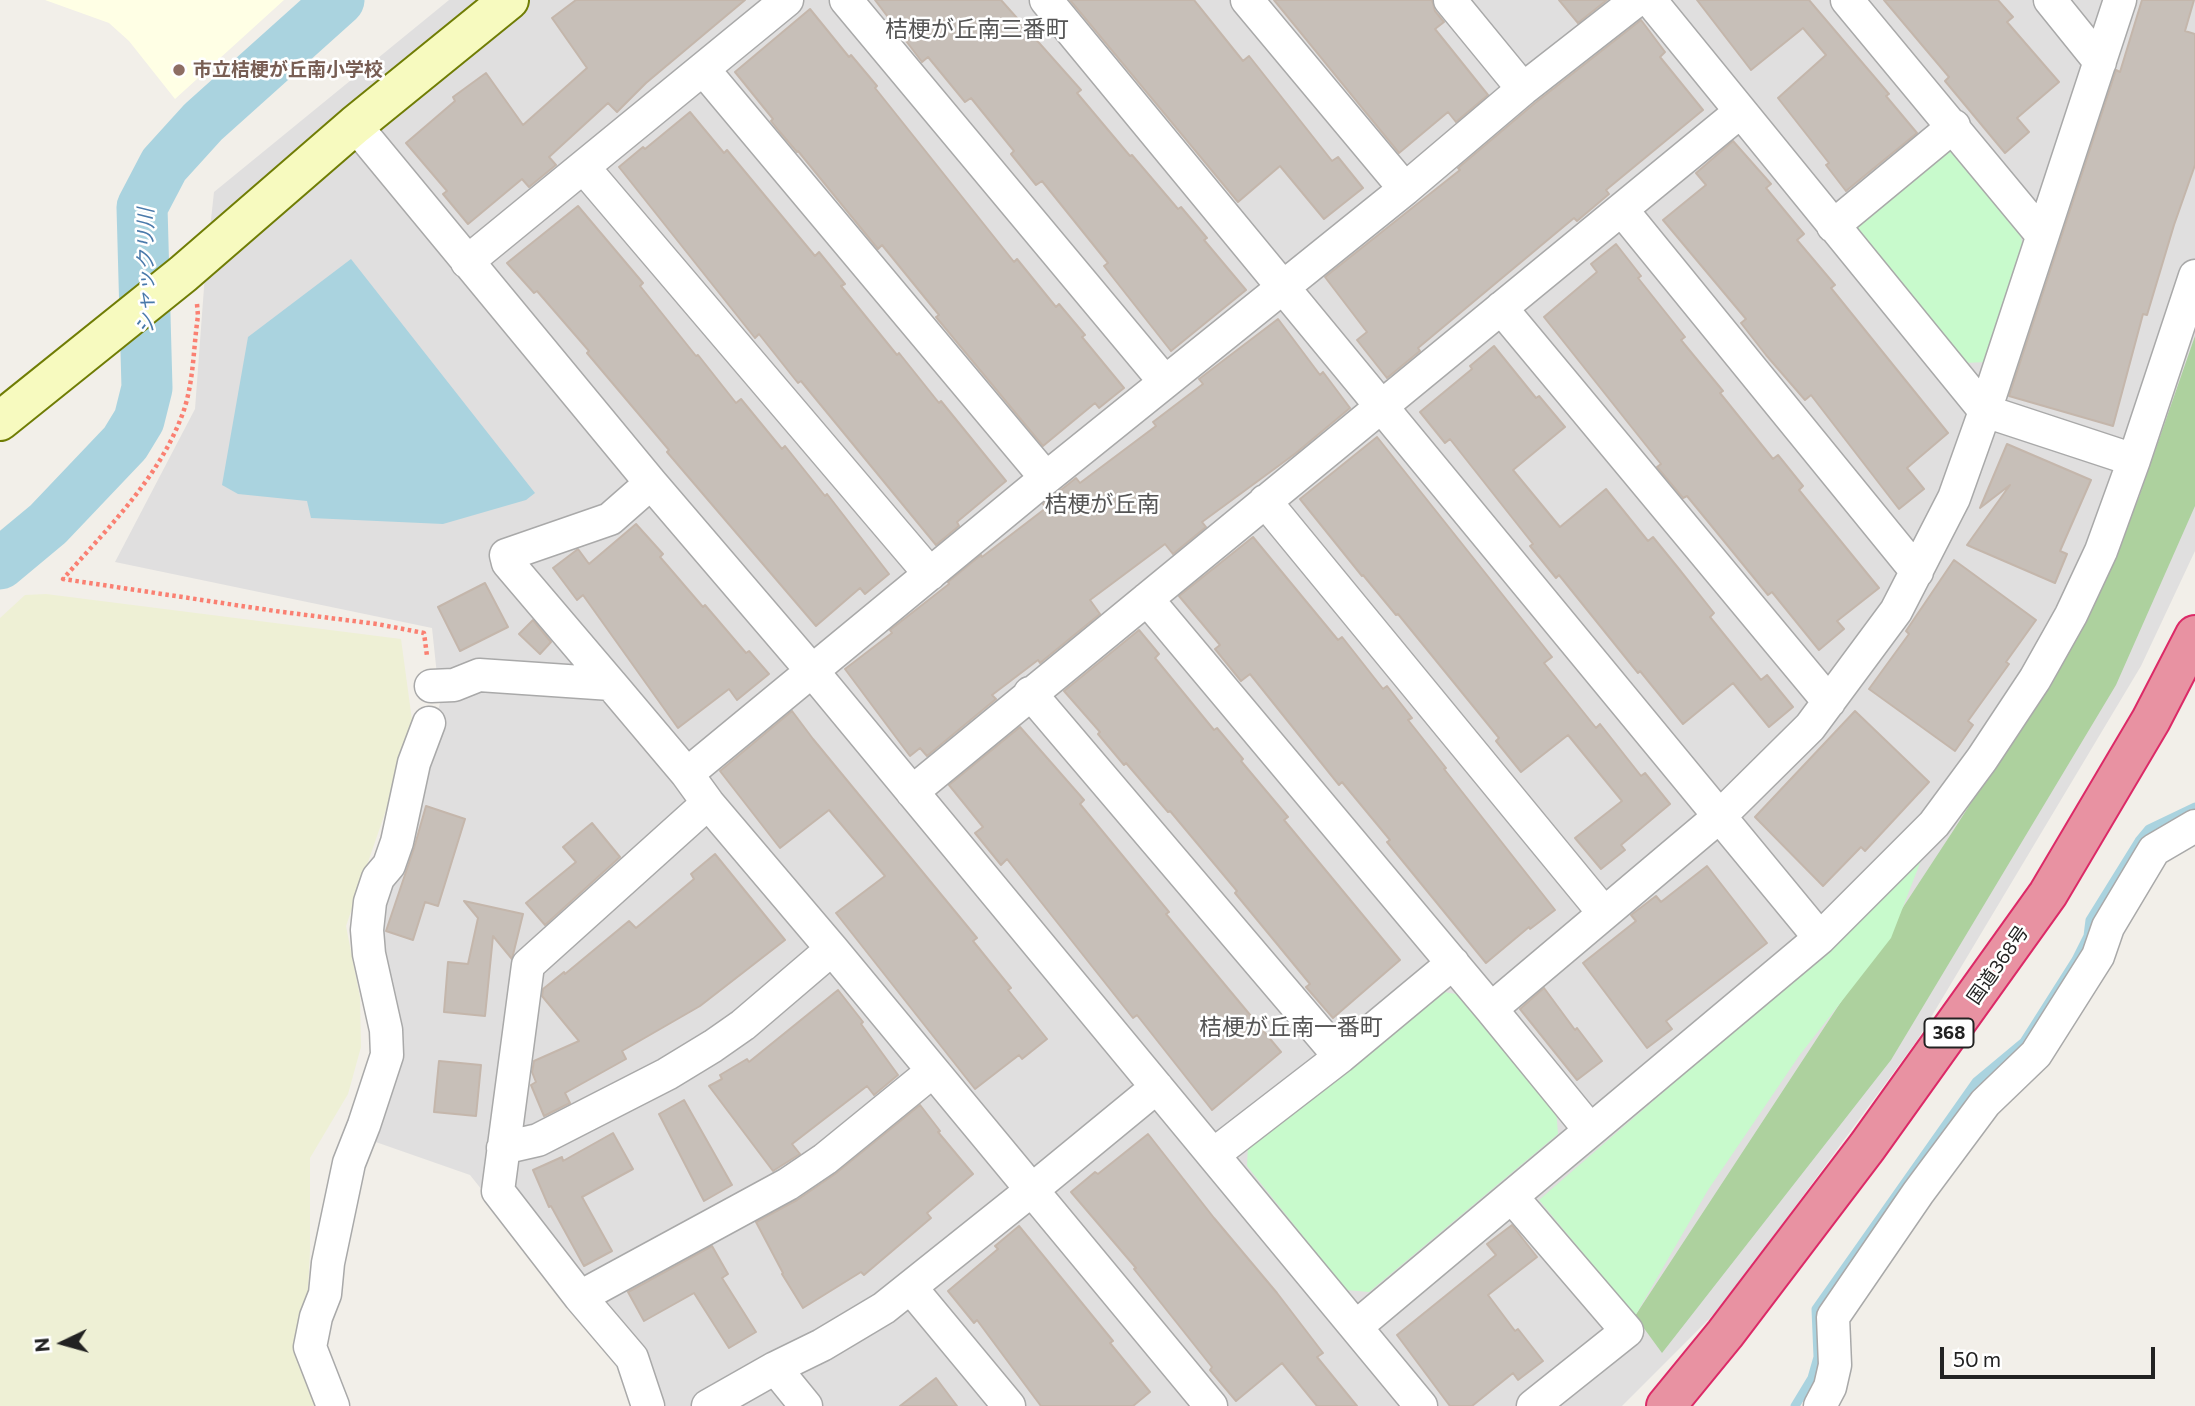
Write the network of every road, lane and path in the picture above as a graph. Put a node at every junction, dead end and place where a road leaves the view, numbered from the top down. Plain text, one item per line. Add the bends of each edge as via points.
1 (509, 0) edge
2 (787, 0) edge
3 (846, 0) edge
4 (1046, 0) edge
5 (1247, 0) edge
6 (1450, 0) edge
7 (1637, 0) edge
8 (1650, 0) edge
9 (1847, 0) edge
10 (2050, 0) edge
11 (2120, 0) edge
12 (2100, 62) junction
13 (703, 69) junction
14 (1523, 89) junction
15 (1740, 112) junction
16 (355, 125) junction
17 (1954, 127) junction
18 (584, 168) junction
19 (1405, 190) junction
20 (1622, 210) junction
21 (1833, 226) junction
22 (2042, 235) junction
23 (467, 262) junction
24 (188, 270) junction
25 (2195, 276) edge
26 (1283, 285) junction
27 (1501, 307) junction
28 (1165, 382) junction
29 (1382, 406) junction
30 (1985, 411) junction
31 (0, 421) edge
32 (2134, 460) junction
33 (1046, 478) junction
34 (651, 483) junction
35 (1265, 501) junction
36 (1917, 572) junction
37 (930, 575) junction
38 (1147, 599) junction
39 (2195, 635) edge
40 (813, 672) junction
41 (611, 684) junction
42 (431, 686) joint
43 (1030, 693) junction
44 (1829, 702) junction
45 (429, 723) dead end
46 (687, 774) junction
47 (912, 792) junction
48 (708, 803) junction
49 (1721, 815) junction
50 (2195, 826) edge
51 (1604, 914) junction
52 (1820, 938) junction
53 (832, 948) junction
54 (1453, 963) junction
55 (1492, 1009) junction
56 (1340, 1057) junction
57 (933, 1071) junction
58 (1157, 1087) junction
59 (1590, 1130) junction
60 (503, 1148) junction
61 (1213, 1155) junction
62 (1033, 1189) junction
63 (1512, 1197) junction
64 (911, 1288) junction
65 (580, 1297) junction
66 (1357, 1325) junction
67 (775, 1368) junction
68 (333, 1406) edge
69 (648, 1406) edge
70 (708, 1406) edge
71 (806, 1406) edge
72 (1009, 1406) edge
73 (1211, 1406) edge
74 (1421, 1406) edge
75 (1533, 1406) edge
76 (1666, 1406) edge
77 (1820, 1406) edge

1 - 16 street
2 - 13 street
3 - 28 street
4 - 26 street
5 - 19 street
6 - 14 street
7 - 14 street
8 - 15 street
9 - 17 street
10 - 12 street
11 - 12 street
12 - 22 street
13 - 18 street
13 - 33 street
14 - 19 street
15 - 20 street
15 - 21 street
16 - 23 street
16 - 24 street
17 - 21 street
17 - 22 street
18 - 23 street
18 - 37 street
19 - 26 street
20 - 27 street
20 - 36 street
21 - 30 street
22 - 30 street
23 - 34 street
24 - 31 street
24 - 42 path via 198,316 182,416 144,484 63,579 424,633
25 - 32 street
26 - 28 street
26 - 29 street
27 - 29 street
27 - 44 street
28 - 33 street
29 - 35 street
29 - 49 street
30 - 32 street
30 - 36 street via 1954,498
32 - 52 street via 2071,615 1982,759 1934,824
33 - 37 street
34 - 40 street
34 - 41 street via 610,519 506,555
35 - 38 street
35 - 51 street
36 - 44 street via 1896,611
37 - 40 street
38 - 43 street
38 - 54 street
39 - 76 highway, 国道368号 / 368 via 2138,744 2040,905 1867,1147
40 - 46 street
40 - 47 street
41 - 42 street via 479,675 454,685
41 - 46 street
43 - 47 street
43 - 56 street
44 - 49 street via 1810,727
45 - 68 street via 414,763 397,842 370,902 369,954 387,1055 349,1163 325,1294 310,1347
46 - 48 street
47 - 58 street
48 - 53 street
48 - 60 street via 528,965
49 - 51 street
49 - 52 street
50 - 77 street via 2154,850 2108,927 2098,956 2036,1054 1985,1102 1833,1317 1835,1365
51 - 55 street
52 - 59 street
53 - 57 street
53 - 60 street via 743,1025 667,1074 538,1140
54 - 55 street
54 - 56 street
55 - 59 street
56 - 61 street
57 - 62 street
57 - 65 street via 788,1184
58 - 61 street
58 - 62 street
59 - 63 street
60 - 65 street via 498,1191
61 - 66 street
62 - 64 street
62 - 73 street
63 - 66 street
63 - 75 street via 1627,1331
64 - 67 street via 854,1328
64 - 72 street
65 - 69 street via 632,1358
66 - 74 street
67 - 70 street
67 - 71 street

